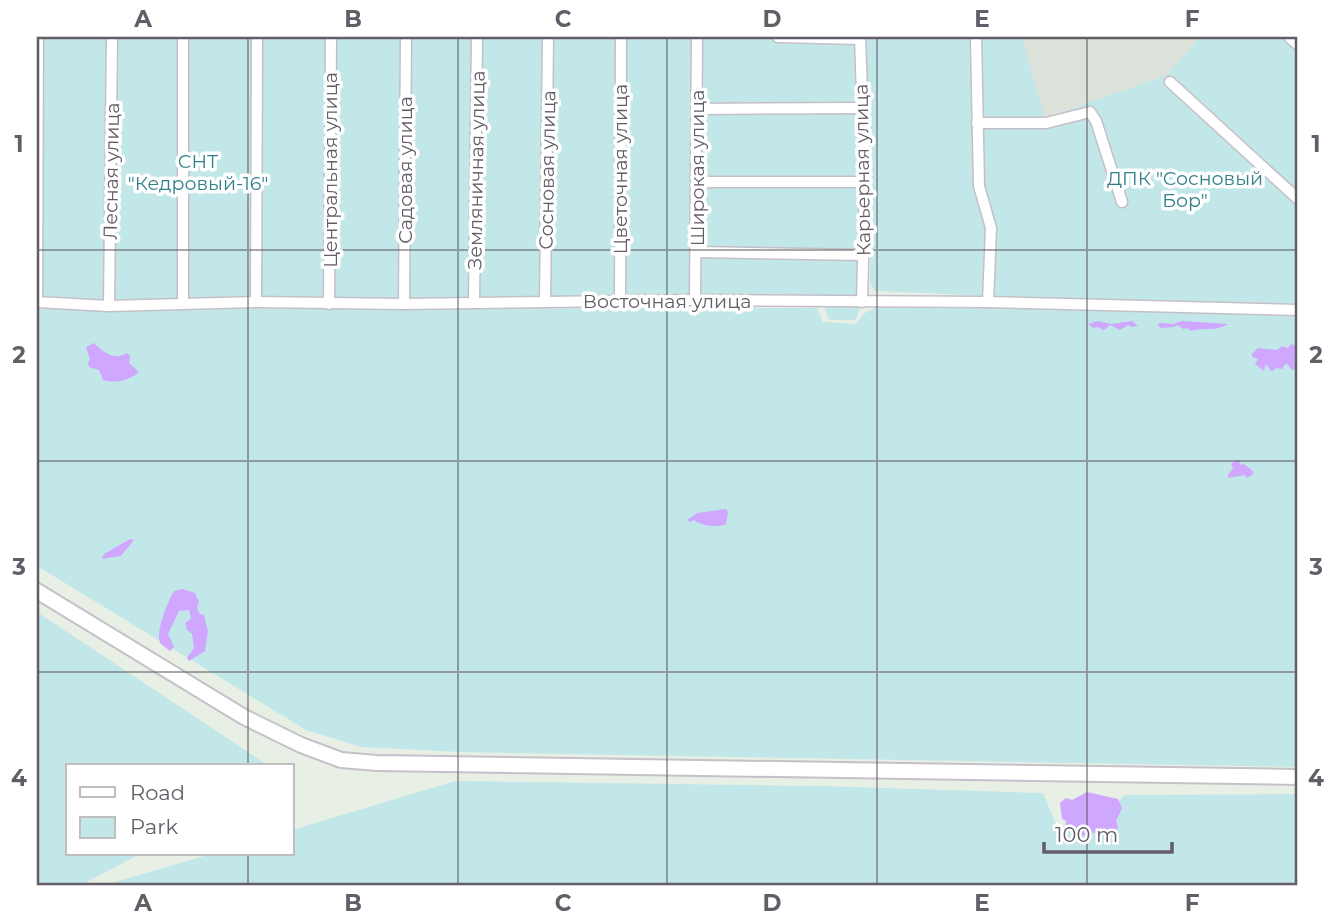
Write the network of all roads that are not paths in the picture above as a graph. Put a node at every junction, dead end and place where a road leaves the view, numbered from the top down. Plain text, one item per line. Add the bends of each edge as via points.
1 (38, 37) edge
2 (112, 37) edge
3 (183, 37) edge
4 (257, 37) edge
5 (331, 37) edge
6 (406, 37) edge
7 (477, 37) edge
8 (548, 37) edge
9 (621, 37) edge
10 (697, 37) edge
11 (778, 37) edge
12 (976, 37) edge
13 (1289, 37) edge
14 (860, 38) edge
15 (1298, 46) edge
16 (1170, 82) dead end
17 (861, 108) junction
18 (697, 109) junction
19 (977, 123) junction
20 (697, 182) junction
21 (865, 183) junction
22 (1298, 199) edge
23 (1122, 202) dead end
24 (697, 252) junction
25 (863, 255) junction
26 (695, 300) junction
27 (620, 301) junction
28 (37, 302) edge
29 (862, 302) junction
30 (988, 302) junction
31 (183, 303) junction
32 (256, 303) junction
33 (474, 303) junction
34 (545, 303) junction
35 (329, 304) junction
36 (404, 304) junction
37 (109, 306) junction
38 (1298, 310) edge
39 (37, 591) edge
40 (1298, 776) edge

1 - 28 street
2 - 37 street, Лесная улица
3 - 31 street
4 - 32 street
5 - 35 street, Центральная улица
6 - 36 street, Садовая улица
7 - 33 street, Земляничная улица
8 - 34 street, Сосновая улица
9 - 27 street, Цветочная улица
10 - 18 street, Широкая улица
11 - 14 street
12 - 19 street
13 - 15 street
14 - 17 street, Карьерная улица
16 - 22 street
17 - 18 street
17 - 21 street, Карьерная улица
18 - 20 street, Широкая улица
19 - 23 street via 1046,123 1090,112
19 - 30 street via 979,186 991,228
20 - 21 street
20 - 24 street, Широкая улица
21 - 25 street, Карьерная улица
24 - 25 street
24 - 26 street, Широкая улица
25 - 29 street, Карьерная улица
26 - 27 street, Восточная улица
26 - 29 street, Восточная улица
27 - 34 street, Восточная улица
28 - 37 street, Восточная улица
29 - 30 street, Восточная улица
30 - 38 street, Восточная улица
31 - 32 street, Восточная улица
31 - 37 street, Восточная улица
32 - 35 street, Восточная улица
33 - 34 street, Восточная улица
33 - 36 street, Восточная улица
35 - 36 street, Восточная улица
39 - 40 street via 244,716 341,760

